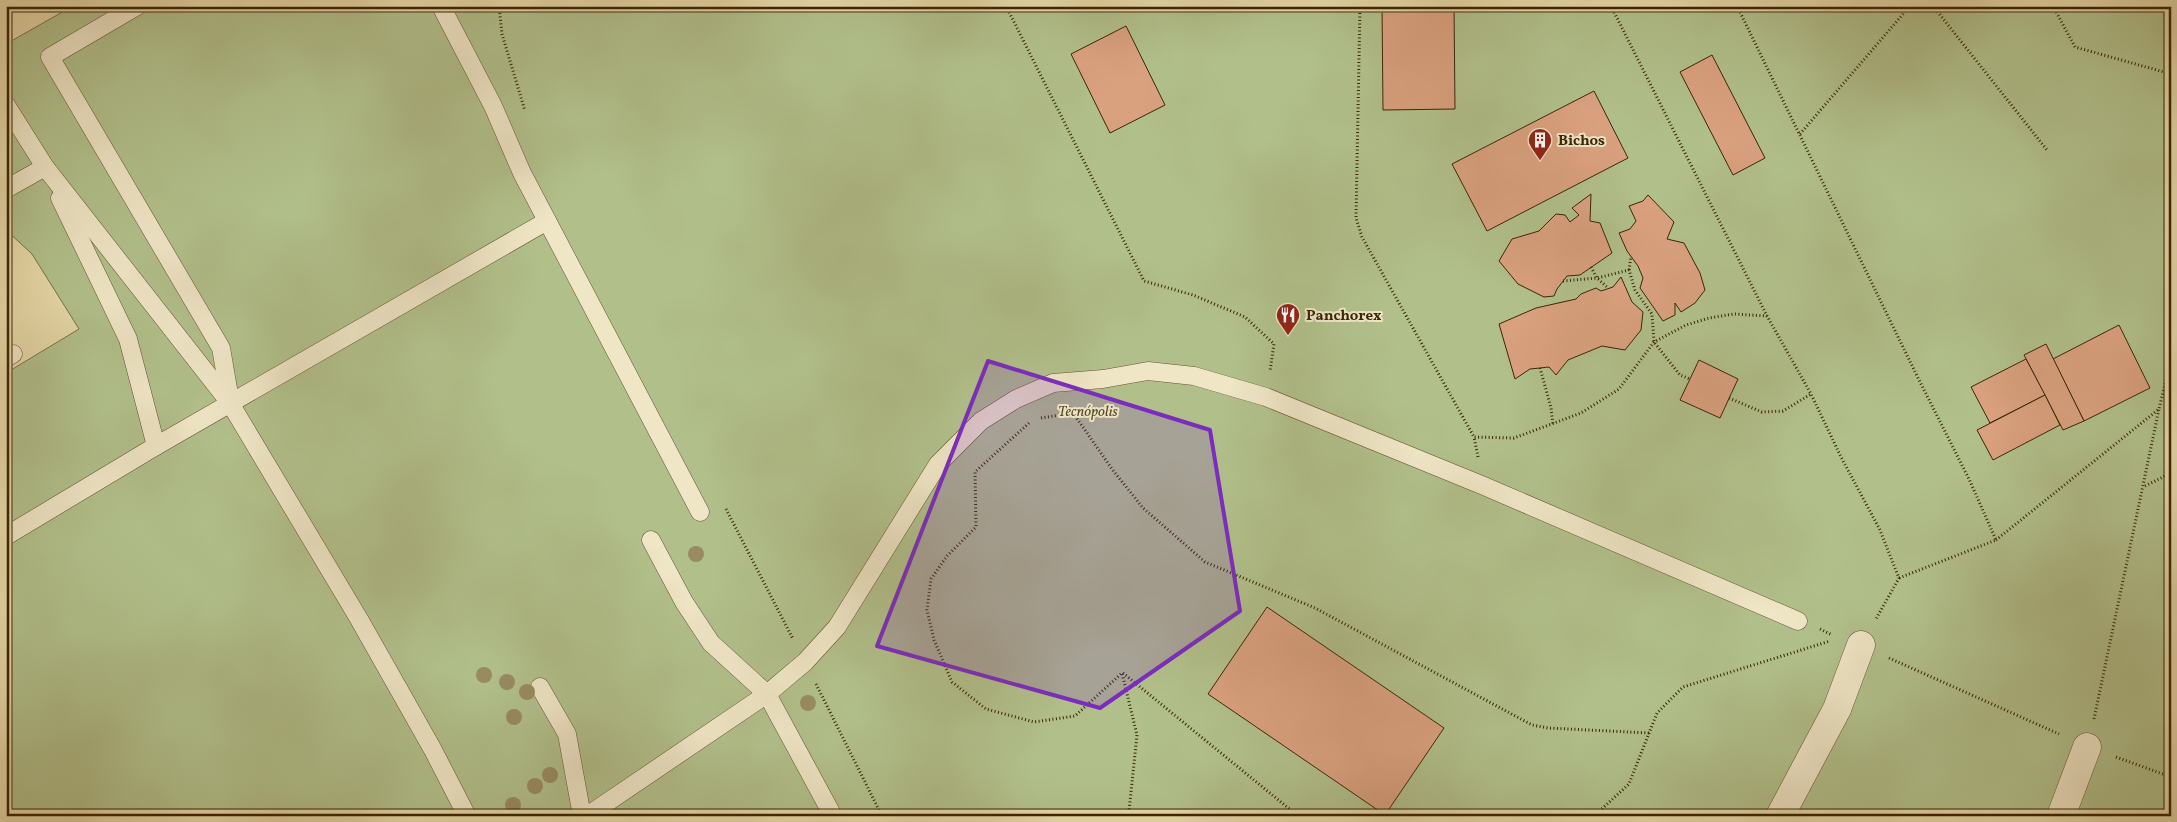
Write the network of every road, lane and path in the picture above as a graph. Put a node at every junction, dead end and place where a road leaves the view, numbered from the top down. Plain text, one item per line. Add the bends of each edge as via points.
1 (138, 6) edge
2 (441, 6) edge
3 (1006, 6) edge
4 (1360, 6) edge
5 (1610, 6) edge
6 (1737, 6) edge
7 (1910, 6) edge
8 (1934, 6) edge
9 (2053, 6) edge
10 (2171, 74) edge
11 (6, 105) edge
12 (1800, 134) junction
13 (2047, 150) dead end
14 (45, 166) junction
15 (6, 189) edge
16 (547, 221) junction
17 (1631, 256) dead end
18 (1591, 267) dead end
19 (1629, 270) junction
20 (1597, 278) junction
21 (1563, 281) dead end
22 (1608, 288) dead end
23 (1767, 316) junction
24 (1654, 342) junction
25 (2171, 359) edge
26 (1540, 368) dead end
27 (1690, 379) dead end
28 (1053, 383) junction
29 (1810, 394) junction
30 (1266, 397) junction
31 (1729, 398) dead end
32 (230, 404) junction
33 (2160, 409) junction
34 (1073, 413) junction
35 (1553, 425) junction
36 (1474, 437) junction
37 (156, 446) junction
38 (2171, 473) edge
39 (1484, 486) junction
40 (2144, 486) junction
41 (700, 512) dead end
42 (6, 536) edge
43 (651, 540) dead end
44 (1996, 540) junction
45 (1898, 578) junction
46 (1798, 621) joint
47 (1851, 642) junction
48 (1122, 673) junction
49 (540, 687) dead end
50 (767, 694) junction
51 (1649, 733) junction
52 (2087, 747) junction
53 (2171, 777) edge
54 (467, 816) edge
55 (582, 816) edge
56 (587, 816) edge
57 (833, 816) edge
58 (1134, 816) edge
59 (1298, 816) edge
60 (1594, 816) edge
61 (1780, 816) edge
62 (2061, 816) edge

1 - 32 lane via 50,57 222,348
2 - 16 lane
3 - 30 path via 1144,281 1193,295 1246,317 1274,344
4 - 36 path via 1356,218 1362,237
5 - 23 path
6 - 12 path
7 - 12 path
8 - 13 path
9 - 10 path via 2075,47
11 - 14 lane
12 - 44 path
14 - 15 lane
14 - 32 lane
14 - 37 lane via 128,339
16 - 32 lane
16 - 41 lane
17 - 19 path
18 - 20 path
19 - 20 path
19 - 24 path via 1635,290 1652,314
20 - 21 path
20 - 22 path
23 - 24 path via 1734,314 1709,318 1686,325
23 - 29 path
24 - 27 path via 1680,375
24 - 35 path via 1619,389 1582,413
25 - 33 path
26 - 35 path
28 - 30 lane via 1148,372 1194,376
28 - 34 path
28 - 50 lane via 1016,399 981,421 938,464 837,627 805,662
29 - 31 path via 1783,411 1769,412
29 - 45 path via 1880,530
30 - 39 lane
32 - 37 lane
32 - 54 lane via 359,619
33 - 40 path
33 - 44 path
34 - 48 path via 1033,419 975,472 976,527 947,556 931,579 927,610 934,640 952,682 986,709 1034,722 1075,716
34 - 51 path via 1143,508 1205,562 1315,608 1532,725
35 - 36 path via 1514,438
36 - 39 path
37 - 42 lane
38 - 40 path
39 - 46 lane
40 - 52 path
43 - 50 lane via 684,602 711,643
44 - 45 path
45 - 47 path
46 - 47 path
47 - 51 path via 1683,687 1658,713
47 - 52 path
47 - 61 street via 1837,709
48 - 58 path via 1137,735 1130,811
48 - 59 path
49 - 55 lane via 567,734
50 - 56 lane
50 - 57 lane
51 - 60 path via 1629,784
52 - 53 path
52 - 62 street

